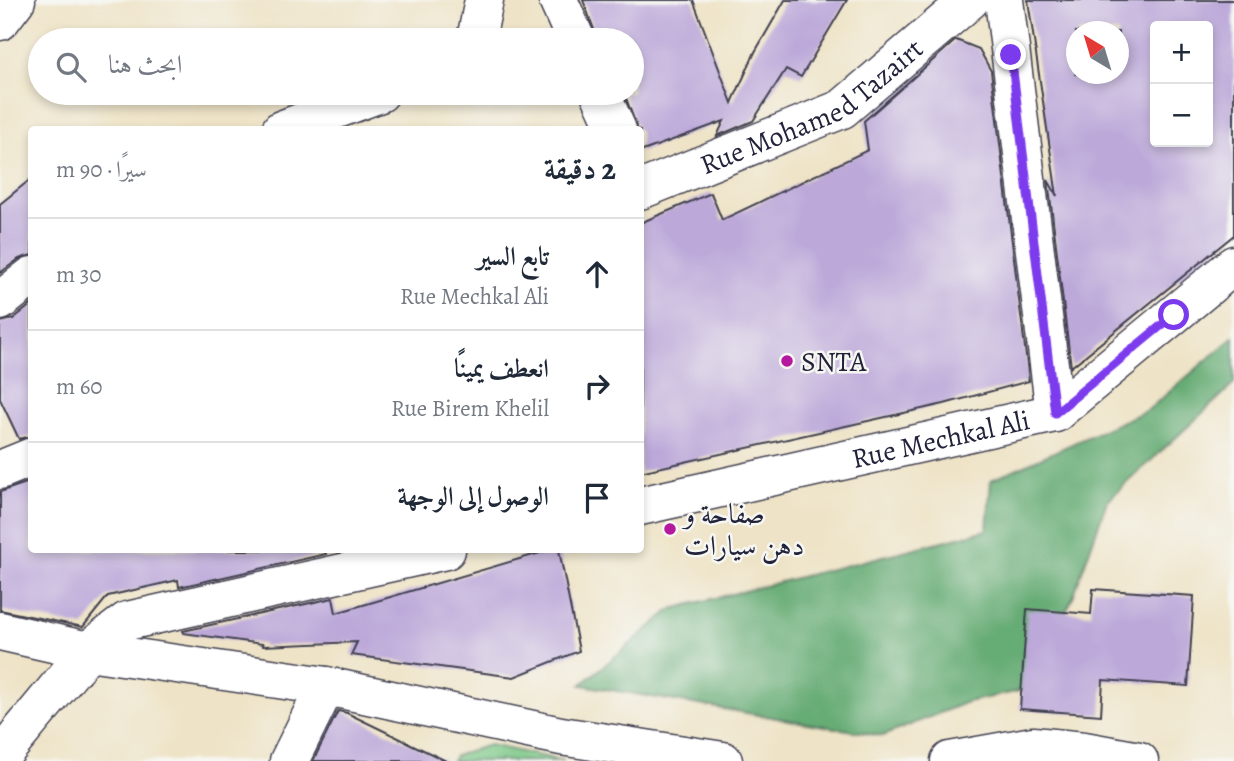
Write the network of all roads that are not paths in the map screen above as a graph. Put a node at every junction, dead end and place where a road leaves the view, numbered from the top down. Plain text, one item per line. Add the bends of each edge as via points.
1 (16, 0) edge
2 (484, 0) edge
3 (558, 0) edge
4 (970, 0) edge
5 (1004, 0) edge
6 (0, 21) edge
7 (478, 28) edge
8 (571, 28) edge
9 (348, 105) edge
10 (606, 105) edge
11 (292, 126) edge
12 (615, 126) edge
13 (644, 185) edge
14 (1234, 265) edge
15 (28, 279) edge
16 (0, 301) edge
17 (1055, 413) junction
18 (28, 459) edge
19 (0, 470) edge
20 (644, 505) edge
21 (433, 553) edge
22 (0, 631) edge
23 (88, 651) junction
24 (326, 686) junction
25 (0, 757) edge
26 (289, 761) edge
27 (723, 761) edge
28 (950, 761) edge
29 (1139, 761) edge

1 - 6 street
2 - 7 street
3 - 8 street
4 - 13 street, Rue Mohamed Tazairt via 842,109
5 - 17 street
9 - 11 street
10 - 12 street
14 - 17 street, Rue Mechkal Ali
15 - 16 street
17 - 20 street, Rue Mechkal Ali
18 - 19 street
21 - 23 street via 127,621
22 - 23 street
23 - 24 street
23 - 25 street
24 - 26 street
24 - 27 street via 561,736
28 - 29 street via 1032,746

